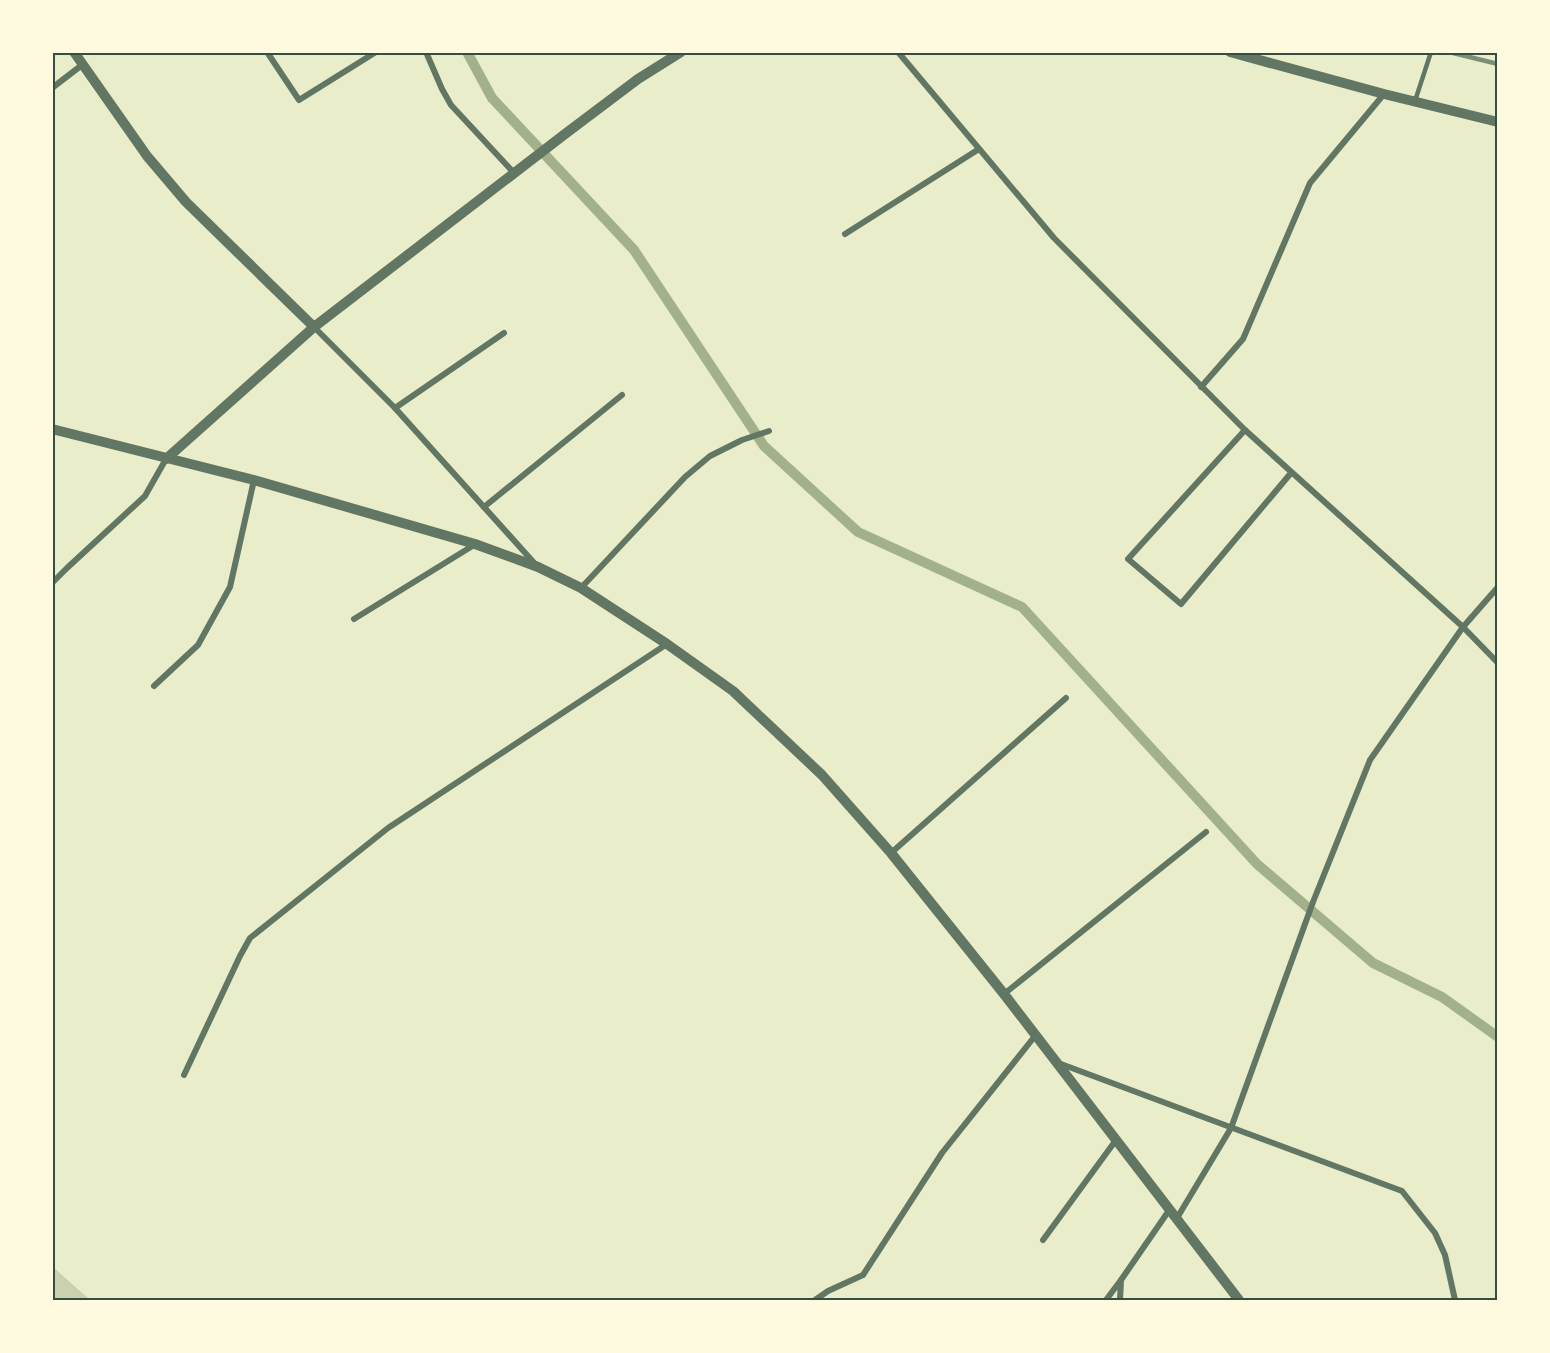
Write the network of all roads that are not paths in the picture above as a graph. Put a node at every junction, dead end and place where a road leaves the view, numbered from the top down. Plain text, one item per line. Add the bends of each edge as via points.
1 (74, 52) edge
2 (267, 52) edge
3 (376, 52) edge
4 (426, 52) edge
5 (681, 52) edge
6 (898, 52) edge
7 (1230, 52) edge
8 (1431, 52) edge
9 (82, 65) junction
10 (52, 88) edge
11 (1384, 94) junction
12 (1415, 101) junction
13 (1497, 122) edge
14 (979, 149) junction
15 (514, 173) junction
16 (845, 234) dead end
17 (314, 327) junction
18 (504, 333) dead end
19 (1201, 387) junction
20 (622, 395) dead end
21 (395, 408) junction
22 (52, 429) edge
23 (1245, 430) junction
24 (769, 431) dead end
25 (166, 459) junction
26 (1291, 473) junction
27 (254, 480) junction
28 (484, 507) junction
29 (475, 544) junction
30 (538, 567) junction
31 (52, 583) edge
32 (1497, 587) edge
33 (581, 588) junction
34 (354, 619) dead end
35 (1463, 627) junction
36 (668, 644) junction
37 (1497, 663) edge
38 (154, 686) dead end
39 (1066, 698) dead end
40 (1206, 832) dead end
41 (891, 853) junction
42 (1004, 994) junction
43 (1035, 1036) junction
44 (1055, 1062) junction
45 (184, 1075) dead end
46 (1231, 1128) junction
47 (1116, 1140) junction
48 (1173, 1213) junction
49 (1043, 1240) dead end
50 (1121, 1280) junction
51 (815, 1300) edge
52 (1106, 1300) edge
53 (1120, 1300) edge
54 (1239, 1300) edge
55 (1455, 1300) edge

1 - 9 street
2 - 3 street via 299,100
4 - 15 street via 451,105
5 - 15 street via 638,79
6 - 14 street
7 - 11 street
8 - 12 lane
9 - 10 street
9 - 17 street via 147,156 186,202
11 - 12 street
11 - 19 street via 1310,183 1242,339
12 - 13 street
14 - 16 street
14 - 19 street via 1054,238
15 - 17 street
17 - 21 street
17 - 25 street
18 - 21 street
19 - 23 street
20 - 28 street
21 - 28 street
22 - 25 street
23 - 26 street
23 - 26 street via 1128,559 1181,604
24 - 33 street via 710,456
25 - 27 street
25 - 31 street via 145,496
26 - 35 street
27 - 29 street
27 - 38 street via 231,587 198,645
28 - 30 street
29 - 30 street
29 - 34 street
30 - 33 street
32 - 35 street
33 - 36 street
35 - 37 street
35 - 46 street via 1370,760 1312,902
36 - 41 street via 733,691 822,775
36 - 45 street via 388,828 250,938
39 - 41 street
40 - 42 street
41 - 42 street
42 - 43 street
43 - 44 street
43 - 51 street via 942,1153 863,1275
44 - 46 street
44 - 47 street
46 - 48 street
46 - 55 street via 1402,1191 1435,1233 1445,1255
47 - 48 street
47 - 49 street
48 - 50 street
48 - 54 street
50 - 52 street
50 - 53 street

